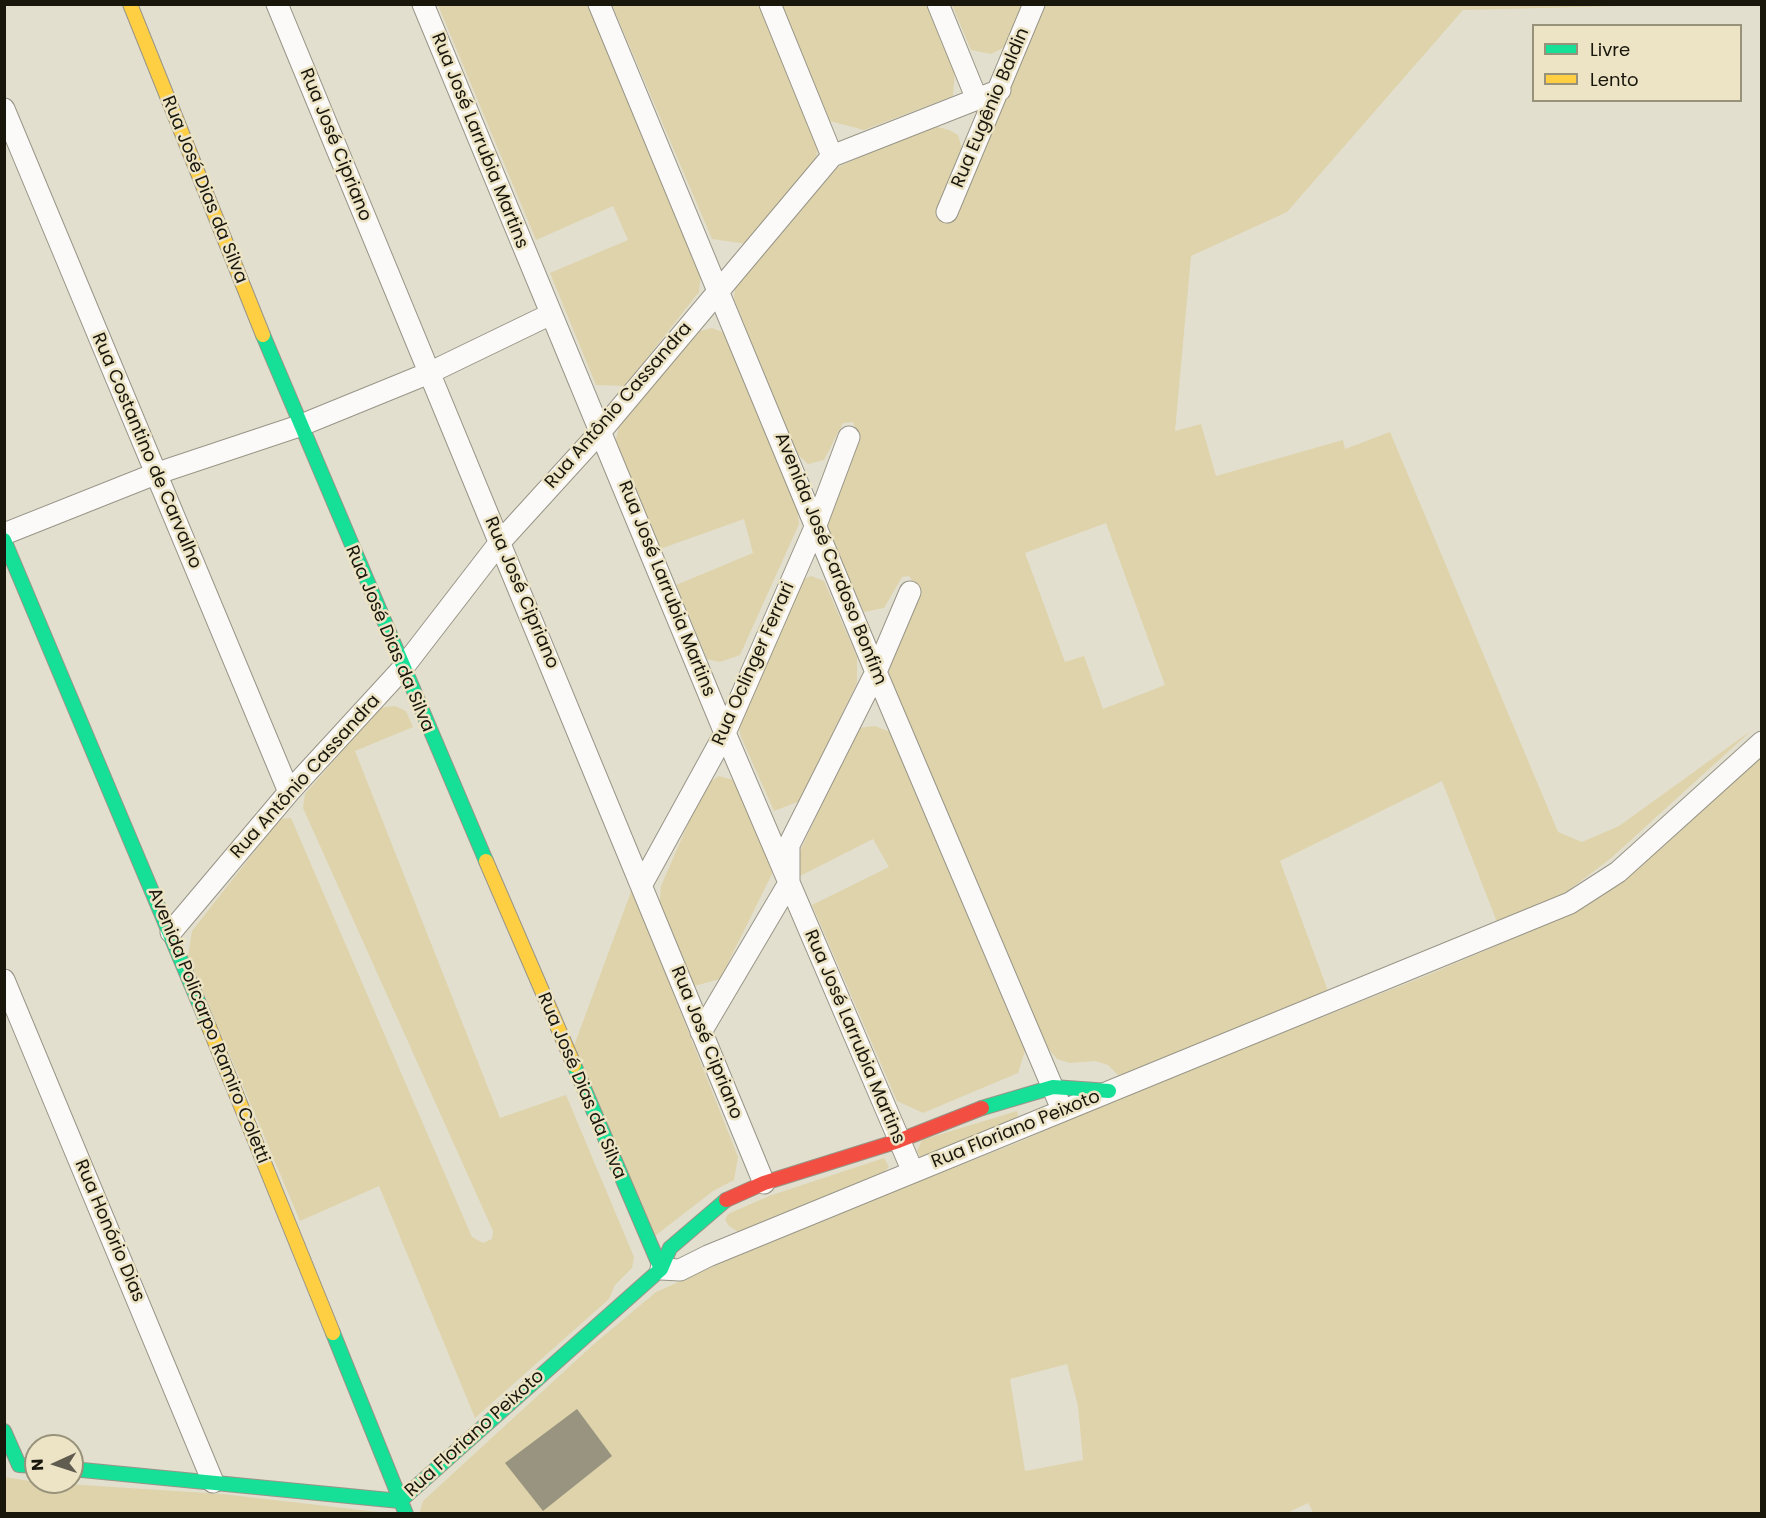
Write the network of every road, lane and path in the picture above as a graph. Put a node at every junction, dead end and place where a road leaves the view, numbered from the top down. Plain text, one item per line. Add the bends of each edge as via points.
1 (130, 4) edge
2 (277, 4) edge
3 (423, 4) edge
4 (600, 4) edge
5 (770, 4) edge
6 (938, 4) edge
7 (1034, 4) edge
8 (1000, 90) junction
9 (976, 98) junction
10 (4, 109) edge
11 (832, 156) junction
12 (947, 212) dead end
13 (718, 291) junction
14 (551, 314) junction
15 (429, 373) junction
16 (299, 426) junction
17 (601, 431) junction
18 (849, 436) dead end
19 (155, 474) junction
20 (816, 525) junction
21 (4, 534) edge
22 (4, 540) edge
23 (500, 542) junction
24 (910, 592) dead end
25 (402, 669) junction
26 (876, 672) junction
27 (725, 733) junction
28 (1761, 742) edge
29 (289, 792) junction
30 (789, 883) junction
31 (642, 884) junction
32 (171, 932) junction
33 (4, 980) edge
34 (701, 1032) junction
35 (1053, 1087) junction
36 (1109, 1091) junction
37 (1063, 1111) junction
38 (898, 1141) junction
39 (913, 1172) junction
40 (764, 1183) junction
41 (661, 1269) junction
42 (4, 1431) edge
43 (20, 1465) edge
44 (84, 1470) edge
45 (213, 1482) junction
46 (403, 1507) edge

1 - 16 street, Rua José Dias da Silva
2 - 15 street, Rua José Cipriano
3 - 14 street, Rua José Larrubia Martins
4 - 13 street, Avenida José Cardoso Bonfim
5 - 11 street
6 - 9 street
7 - 8 street, Rua Eugênio Baldin
8 - 9 street
8 - 12 street, Rua Eugênio Baldin
9 - 11 street
10 - 19 street, Rua Costantino de Carvalho
11 - 13 street, Rua Antônio Cassandra
13 - 17 street, Rua Antônio Cassandra
13 - 20 street, Avenida José Cardoso Bonfim
14 - 15 street
14 - 17 street, Rua José Larrubia Martins
15 - 16 street
15 - 23 street, Rua José Cipriano
16 - 19 street
16 - 25 street, Rua José Dias da Silva
17 - 23 street, Rua Antônio Cassandra
17 - 27 street, Rua José Larrubia Martins
18 - 20 street, Rua Oclinger Ferrari
19 - 21 street
19 - 29 street, Rua Costantino de Carvalho
20 - 26 street, Avenida José Cardoso Bonfim
20 - 27 street, Rua Oclinger Ferrari
22 - 32 street, Avenida Policarpo Ramiro Coletti
23 - 25 street, Rua Antônio Cassandra
23 - 31 street, Rua José Cipriano
24 - 26 street
25 - 29 street, Rua Antônio Cassandra
25 - 41 street, Rua José Dias da Silva
26 - 30 street via 789,845
26 - 35 street, Avenida José Cardoso Bonfim
27 - 30 street, Rua José Larrubia Martins
27 - 31 street, Rua Oclinger Ferrari
28 - 36 street via 1618,872 1570,903
29 - 32 street, Rua Antônio Cassandra
30 - 34 street
30 - 38 street, Rua José Larrubia Martins
31 - 34 street, Rua José Cipriano
32 - 46 street, Avenida Policarpo Ramiro Coletti
33 - 45 street, Rua Honório Dias
34 - 40 street, Rua José Cipriano
35 - 36 street, Rua Floriano Peixoto
35 - 37 street, Avenida José Cardoso Bonfim
35 - 38 street, Rua Floriano Peixoto via 992,1104
36 - 37 street, Rua Floriano Peixoto
37 - 39 street, Rua Floriano Peixoto
38 - 39 street, Rua José Larrubia Martins
38 - 40 street, Rua Floriano Peixoto
39 - 41 street, Rua Floriano Peixoto via 680,1270
40 - 41 street, Rua Floriano Peixoto via 726,1200 696,1225 670,1248
41 - 46 street, Rua Floriano Peixoto
42 - 43 street
44 - 45 street, Rua Floriano Peixoto
45 - 46 street, Rua Floriano Peixoto

